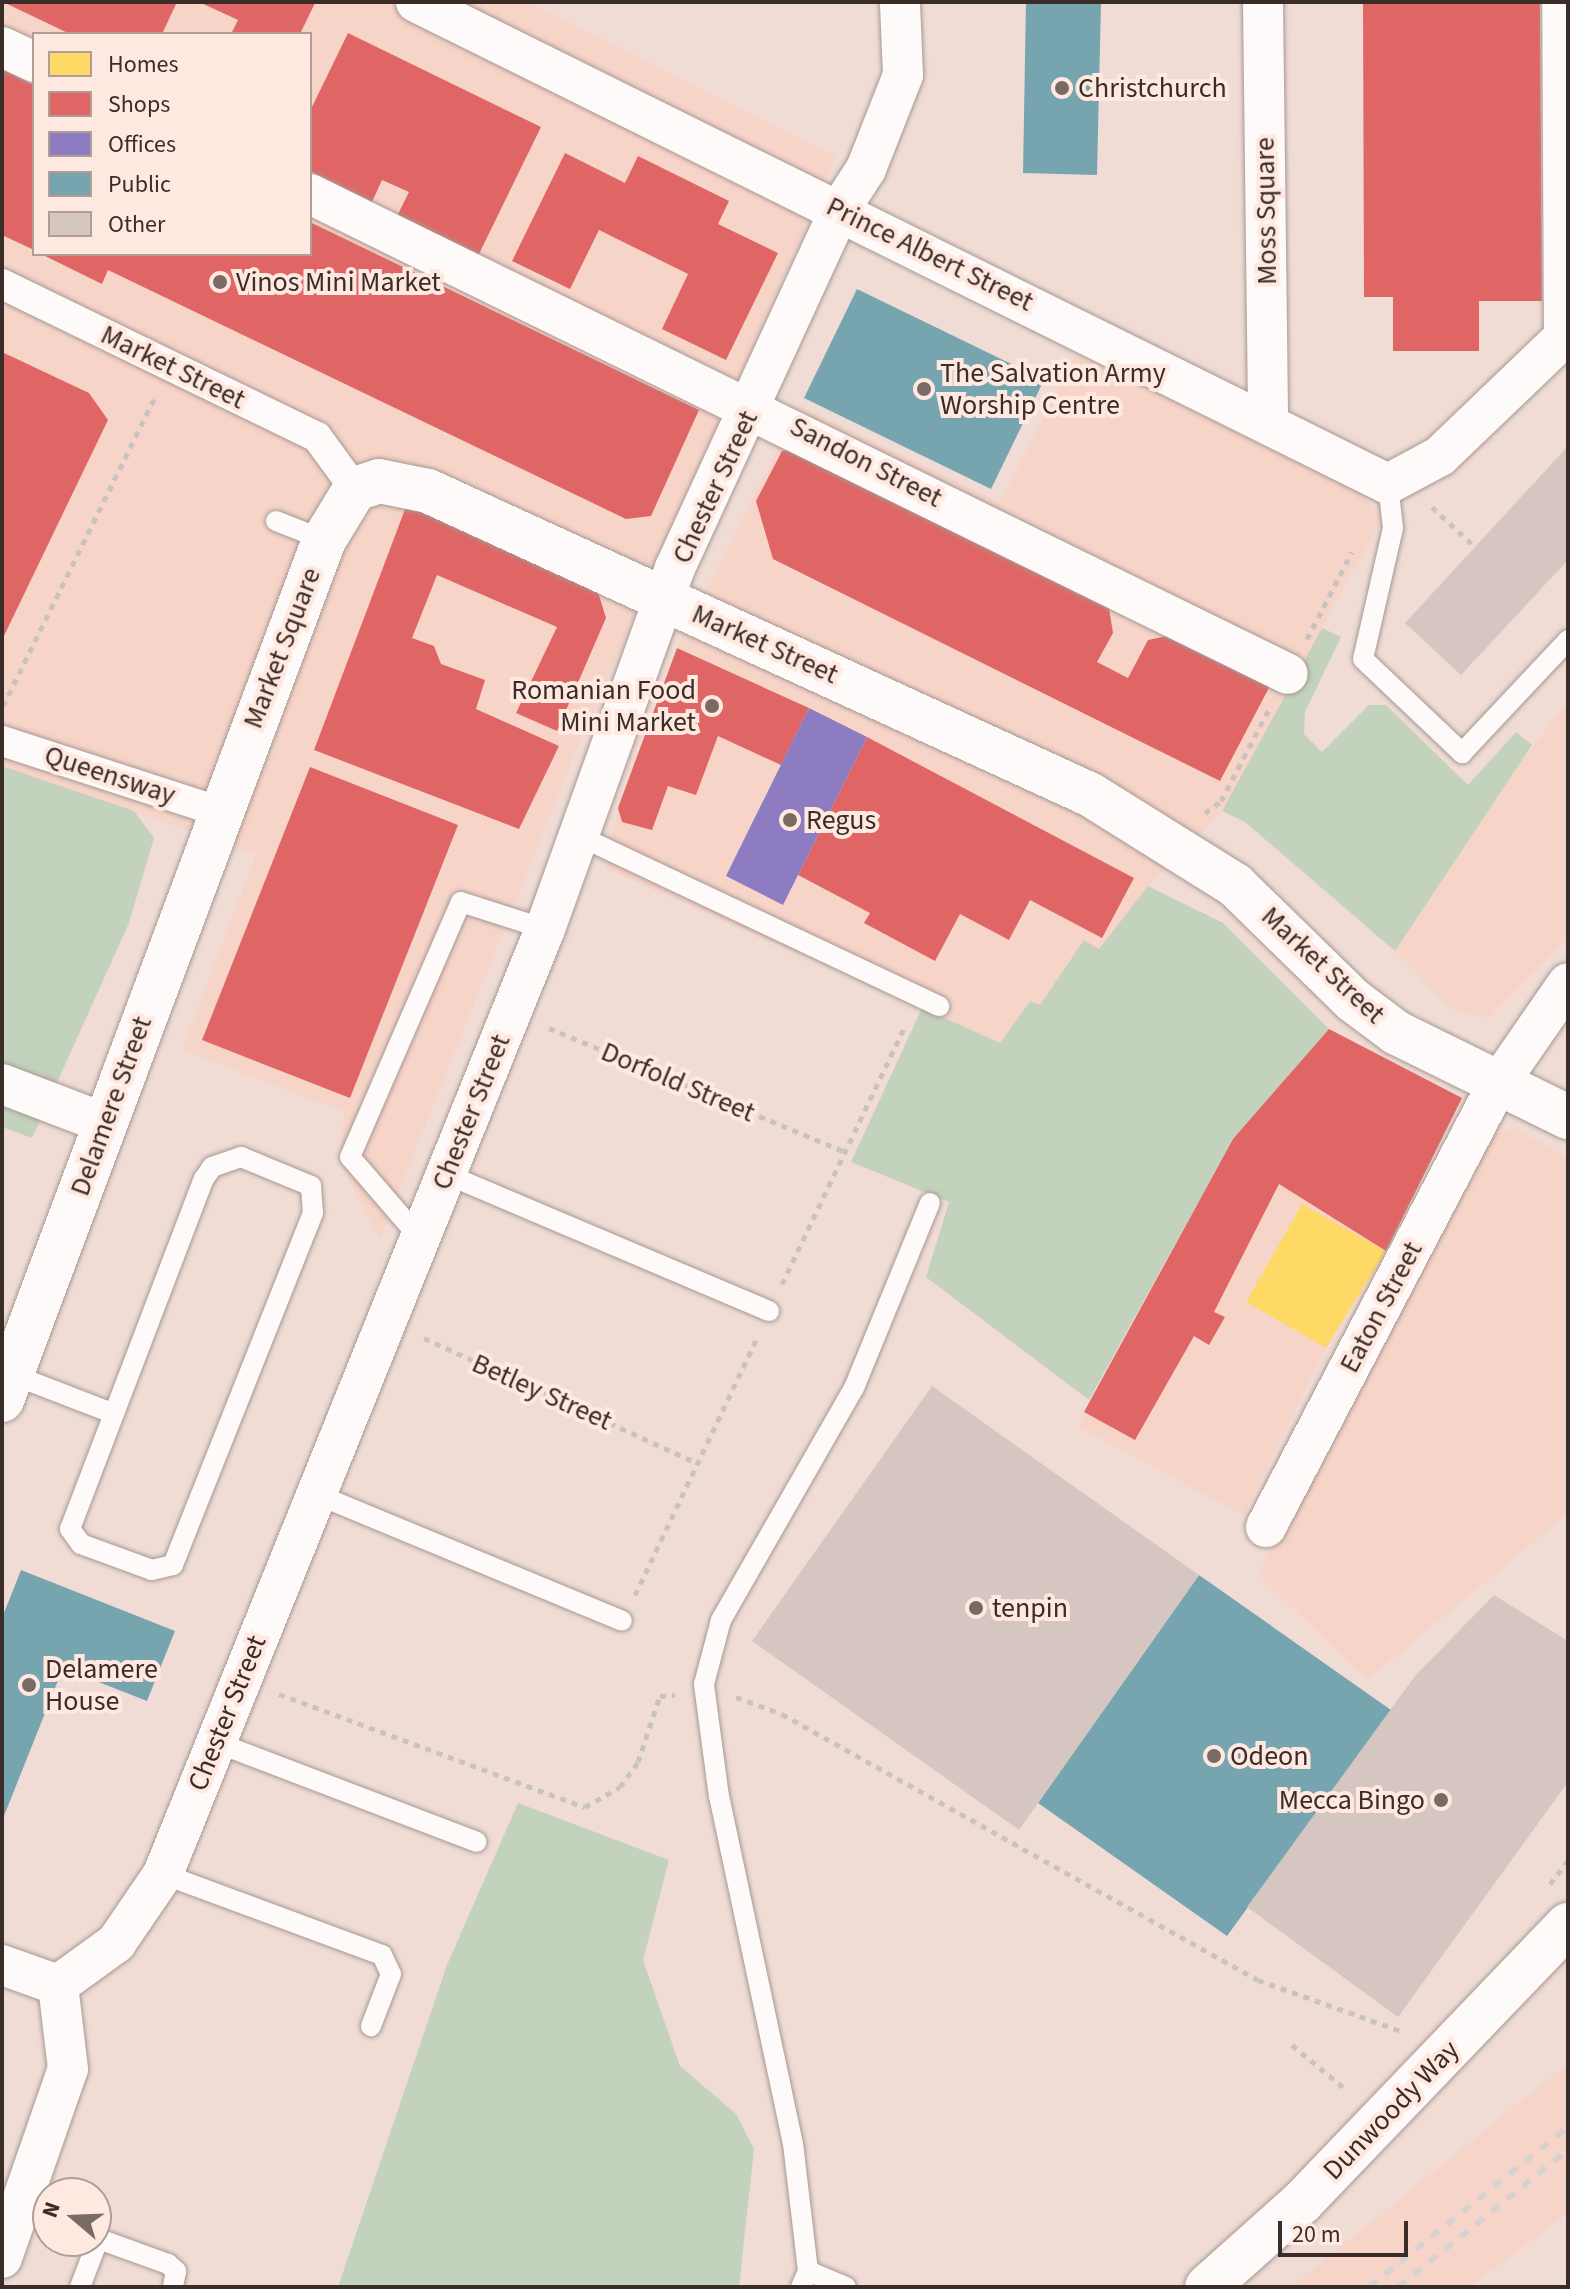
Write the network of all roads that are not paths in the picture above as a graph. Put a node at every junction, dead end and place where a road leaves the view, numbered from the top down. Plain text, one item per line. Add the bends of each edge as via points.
1 (416, 2) edge
2 (900, 2) edge
3 (1263, 2) edge
4 (1562, 2) edge
5 (2, 47) edge
6 (32, 61) edge
7 (312, 195) edge
8 (840, 209) junction
9 (2, 284) edge
10 (753, 405) junction
11 (1268, 421) junction
12 (1388, 484) junction
13 (355, 489) junction
14 (276, 521) dead end
15 (324, 540) junction
16 (667, 599) junction
17 (1568, 640) edge
18 (1288, 674) dead end
19 (2, 741) edge
20 (218, 811) junction
21 (575, 834) junction
22 (545, 929) junction
23 (1568, 983) edge
24 (939, 1006) dead end
25 (2, 1084) edge
26 (1496, 1087) junction
27 (1568, 1117) edge
28 (104, 1123) junction
29 (446, 1174) junction
30 (930, 1203) dead end
31 (420, 1238) junction
32 (769, 1311) dead end
33 (7, 1387) edge
34 (112, 1413) junction
35 (316, 1494) junction
36 (1266, 1527) dead end
37 (622, 1621) dead end
38 (215, 1742) junction
39 (477, 1842) dead end
40 (163, 1874) junction
41 (1568, 1925) edge
42 (2, 1965) edge
43 (58, 1985) junction
44 (371, 2026) dead end
45 (42, 2177) edge
46 (32, 2201) edge
47 (112, 2244) edge
48 (91, 2257) edge
49 (2, 2258) edge
50 (805, 2279) edge
51 (80, 2287) edge
52 (173, 2287) edge
53 (846, 2287) edge
54 (1207, 2287) edge

1 - 8 street, Prince Albert Street
2 - 8 street, Chester Street via 903,75 866,169
3 - 11 street, Moss Square
4 - 12 street via 1564,337 1440,456
5 - 6 street
7 - 10 street, Sandon Street
8 - 10 street, Chester Street
8 - 11 street, Prince Albert Street
9 - 13 street, Market Street via 317,437
10 - 16 street, Chester Street
10 - 18 street, Sandon Street
11 - 12 street, Prince Albert Street
12 - 17 lane via 1393,528 1363,659 1462,753
13 - 15 street, Market Square
13 - 16 street, Market Street via 405,481
14 - 15 lane
15 - 20 street, Market Square
16 - 21 street, Chester Street
16 - 26 street, Market Street via 1091,795 1189,853 1272,916 1354,1001
19 - 20 street, Queensway
20 - 28 street, Delamere Street
21 - 22 street, Chester Street
21 - 24 lane
22 - 29 street, Chester Street
22 - 31 lane via 461,902 350,1157
23 - 26 street, Eaton Street
25 - 28 street
26 - 27 street, Market Street
26 - 36 street, Eaton Street
28 - 33 street, Delamere Street
29 - 31 street, Chester Street
29 - 32 lane
30 - 50 lane via 854,1388 721,1620 705,1693 719,1797 793,2144
31 - 35 street, Chester Street
33 - 34 lane
34 - 34 lane via 212,1167 241,1157 311,1186 313,1213 167,1569 72,1540
35 - 37 lane
35 - 38 street, Chester Street
38 - 39 lane
38 - 40 street, Chester Street
40 - 43 street, Chester Street via 116,1943
40 - 44 lane via 382,1955 391,1974
41 - 54 street, Dunwoody Way via 1302,2202
42 - 43 street
43 - 45 street via 68,2069
46 - 49 street
47 - 52 lane via 168,2264 176,2271
48 - 51 lane
50 - 53 lane

